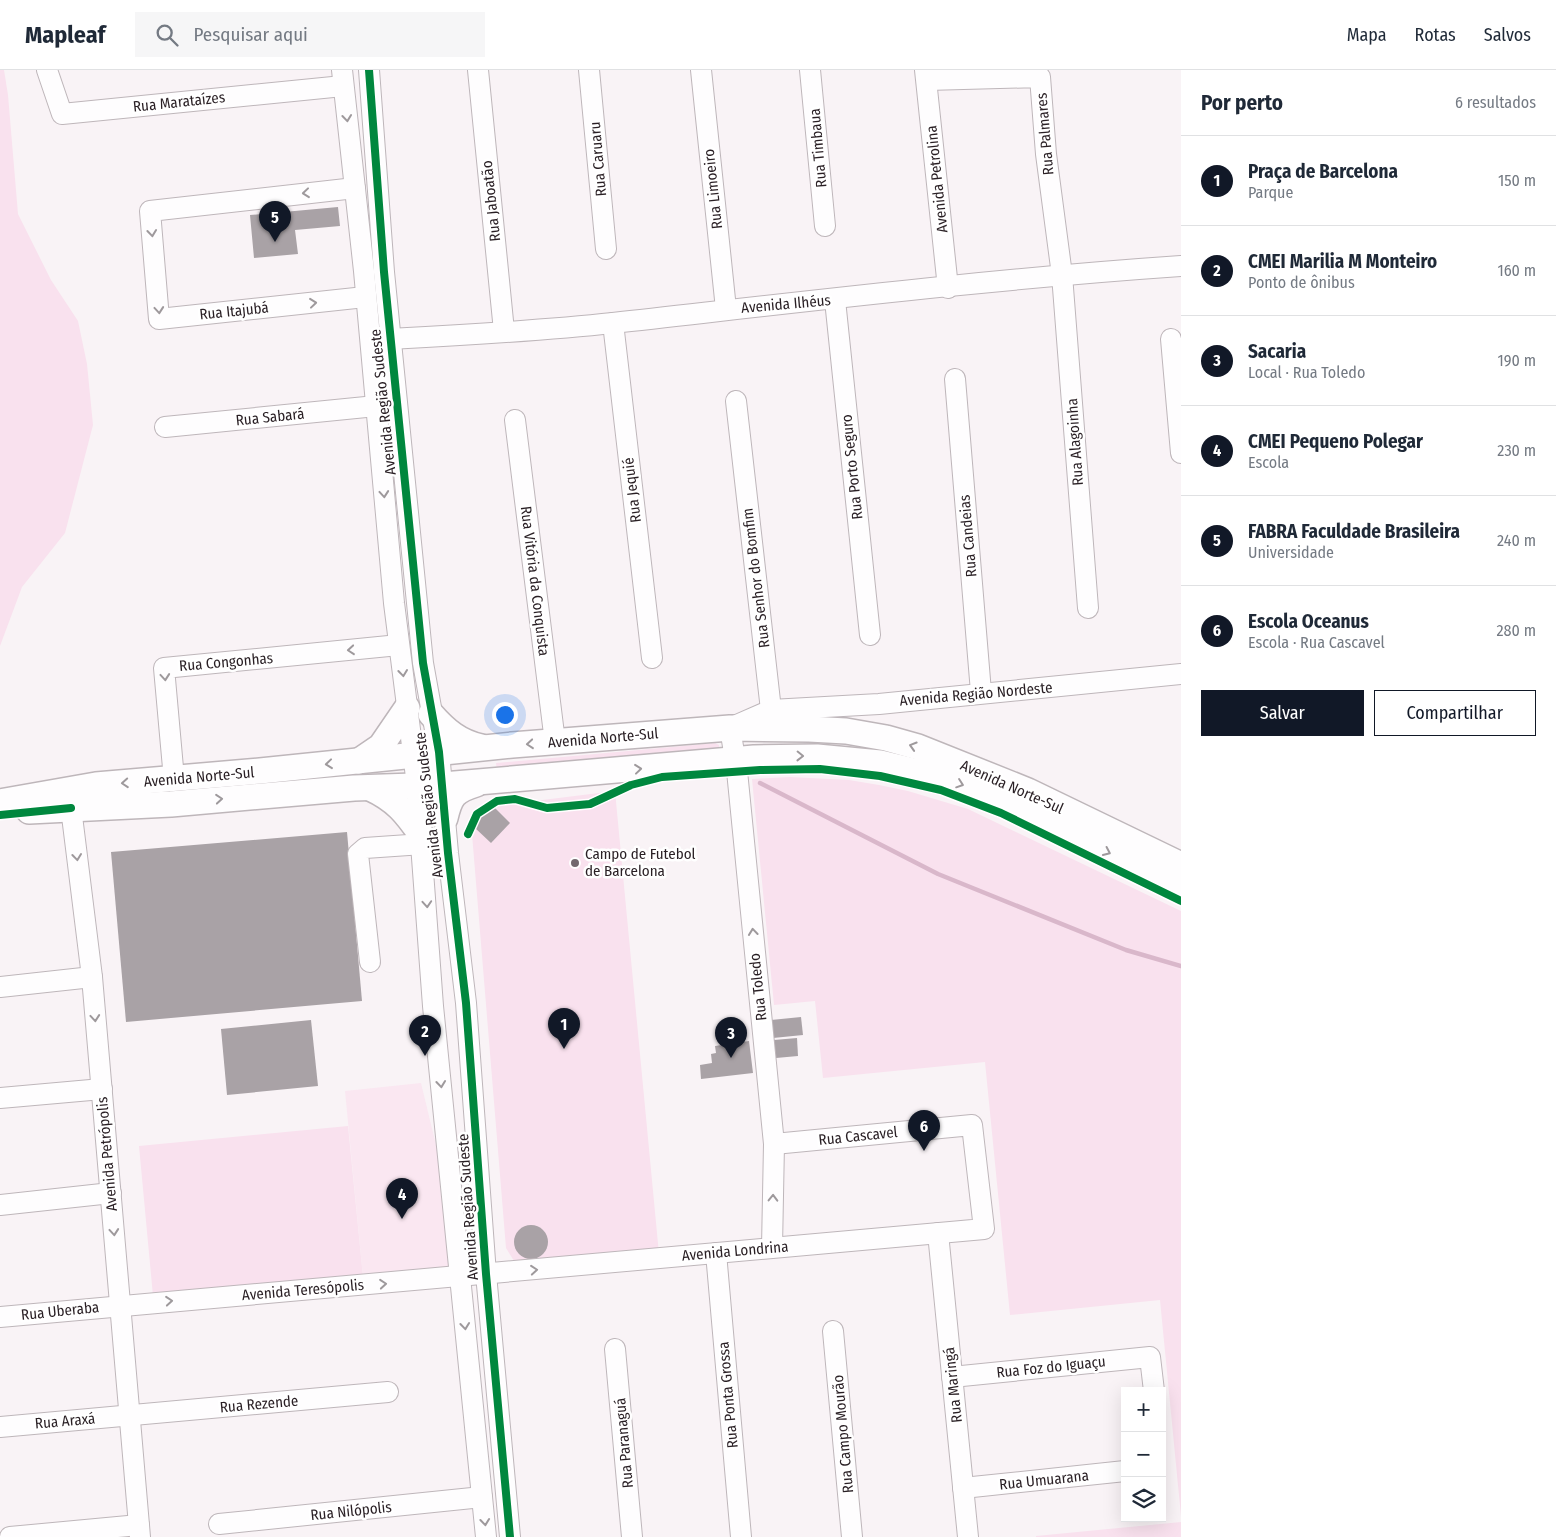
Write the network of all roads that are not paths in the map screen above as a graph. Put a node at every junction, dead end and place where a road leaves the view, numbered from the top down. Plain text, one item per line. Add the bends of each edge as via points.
1 (47, 70) edge
2 (369, 70) edge
3 (478, 70) edge
4 (589, 70) edge
5 (701, 70) edge
6 (810, 70) edge
7 (926, 75) edge
8 (342, 78) edge
9 (355, 188) junction
10 (825, 226) dead end
11 (606, 249) dead end
12 (1181, 266) edge
13 (1062, 275) junction
14 (948, 288) junction
15 (365, 297) junction
16 (835, 300) junction
17 (726, 309) junction
18 (613, 323) junction
19 (504, 331) junction
20 (391, 339) junction
21 (1171, 339) dead end
22 (955, 379) dead end
23 (736, 401) dead end
24 (376, 406) junction
25 (515, 420) dead end
26 (165, 427) dead end
27 (1181, 453) edge
28 (1088, 608) dead end
29 (870, 635) dead end
30 (399, 645) junction
31 (652, 658) dead end
32 (1181, 674) edge
33 (981, 692) junction
34 (407, 708) junction
35 (771, 710) junction
36 (431, 714) junction
37 (730, 728) junction
38 (555, 742) junction
39 (486, 748) junction
40 (439, 752) junction
41 (413, 756) junction
42 (735, 759) junction
43 (359, 761) junction
44 (174, 779) junction
45 (485, 782) junction
46 (96, 785) junction
47 (417, 786) junction
48 (443, 786) junction
49 (370, 788) junction
50 (0, 802) edge
51 (71, 808) junction
52 (0, 815) edge
53 (445, 818) junction
54 (422, 840) junction
55 (1181, 865) edge
56 (1181, 887) edge
57 (461, 953) junction
58 (430, 956) junction
59 (370, 962) dead end
60 (92, 977) junction
61 (0, 987) edge
62 (466, 1003) junction
63 (434, 1006) junction
64 (102, 1089) junction
65 (0, 1098) edge
66 (774, 1144) junction
67 (110, 1193) junction
68 (0, 1205) edge
69 (984, 1229) joint
70 (938, 1233) junction
71 (772, 1247) junction
72 (716, 1253) junction
73 (486, 1274) junction
74 (460, 1277) junction
75 (120, 1305) junction
76 (0, 1317) edge
77 (833, 1331) dead end
78 (615, 1349) dead end
79 (952, 1378) junction
80 (1154, 1387) edge
81 (388, 1392) dead end
82 (130, 1415) junction
83 (0, 1427) edge
84 (1121, 1472) edge
85 (963, 1488) junction
86 (482, 1497) junction
87 (220, 1524) dead end
88 (140, 1531) edge
89 (10, 1537) edge
90 (486, 1537) edge
91 (510, 1537) edge
92 (632, 1537) edge
93 (740, 1537) edge
94 (852, 1537) edge
95 (968, 1537) edge

1 - 8 street, Rua Marataízes via 62,114
2 - 20 street, Avenida Região Sudeste
3 - 19 street, Rua Jaboatão
4 - 11 street, Rua Caruaru
5 - 17 street, Rua Limoeiro
6 - 10 street, Rua Timbaua
7 - 13 street, Rua Palmares via 1040,77 1046,154
7 - 14 street, Avenida Petrolina
8 -> 9 street, Avenida Região Sudeste
9 - 15 street, Avenida Região Sudeste
9 -> 15 street, Rua Itajubá via 150,211 159,319
12 - 13 street, Avenida Ilhéus
13 - 14 street, Avenida Ilhéus
13 - 28 street, Rua Alagoinha
14 - 16 street, Avenida Ilhéus
15 - 24 street, Avenida Região Sudeste
16 - 17 street, Avenida Ilhéus
16 - 29 street, Rua Porto Seguro
17 - 18 street, Avenida Ilhéus
18 - 19 street, Avenida Ilhéus
18 - 31 street, Rua Jequié
19 - 20 street, Avenida Ilhéus
20 - 36 street, Avenida Região Sudeste via 423,663
21 - 27 street
22 - 33 street, Rua Candeias
23 - 35 street, Rua Senhor do Bomfim
24 - 26 street, Rua Sabará
24 -> 30 street, Avenida Região Sudeste
25 - 38 street, Rua Vitória da Conquista
30 -> 34 street, Avenida Região Sudeste
30 -> 44 street, Rua Congonhas via 164,668
32 - 33 street, Avenida Região Nordeste
33 - 35 street, Avenida Região Nordeste via 879,704
34 - 41 street, Avenida Região Sudeste
34 - 43 main road via 381,746
35 - 37 street
36 - 39 main road via 448,733 468,744
36 - 40 street, Avenida Região Sudeste
37 - 38 main road, Avenida Norte-Sul
37 - 42 street, Rua Toledo
55 -> 37 main road, Avenida Norte-Sul via 1028,791 918,747 846,732
38 -> 39 main road, Avenida Norte-Sul
39 - 40 main road, Avenida Norte-Sul
40 - 41 main road, Avenida Norte-Sul
40 - 48 street, Avenida Região Sudeste
41 - 43 main road, Avenida Norte-Sul
41 - 47 street, Avenida Região Sudeste
45 -> 42 main road, Avenida Norte-Sul
42 -> 56 main road, Avenida Norte-Sul via 786,756 848,759 938,777 993,797
66 -> 42 street, Rua Toledo
43 -> 44 main road, Avenida Norte-Sul
44 -> 46 main road, Avenida Norte-Sul
45 - 48 main road, Avenida Norte-Sul
45 - 53 main road via 463,788 454,795
46 - 50 main road, Avenida Norte-Sul
46 - 51 street via 80,793 71,803
47 - 48 main road, Avenida Norte-Sul
47 - 49 main road, Avenida Norte-Sul
47 - 54 street, Avenida Região Sudeste
48 - 53 street, Avenida Região Sudeste
51 -> 49 main road, Avenida Norte-Sul via 171,804
49 - 54 main road via 389,797 406,813
51 - 52 main road, Avenida Norte-Sul
51 -> 60 street, Avenida Petrópolis
53 - 57 street, Avenida Região Sudeste
54 -> 58 street, Avenida Região Sudeste
54 - 59 street via 365,848 358,854
57 - 58 street via 455,948 447,948
57 - 62 street, Avenida Região Sudeste
58 - 63 street, Avenida Região Sudeste
60 - 61 street
60 -> 64 street, Avenida Petrópolis
62 - 63 street
62 - 73 street, Avenida Região Sudeste
63 -> 74 street, Avenida Região Sudeste
64 - 65 street
64 - 67 street, Avenida Petrópolis
66 - 69 street, Rua Cascavel via 972,1124
71 -> 66 street, Rua Toledo
67 - 68 street
67 -> 75 street, Avenida Petrópolis
69 - 70 street, Avenida Londrina
70 - 71 street, Avenida Londrina
70 - 79 street, Rua Maringá
71 - 72 street, Avenida Londrina
73 -> 72 street, Avenida Londrina
72 - 93 street, Rua Ponta Grossa
73 - 74 street, Avenida Teresópolis
73 - 91 street, Avenida Região Sudeste
75 -> 74 street, Avenida Teresópolis
74 -> 86 street, Avenida Região Sudeste
75 - 76 street, Rua Uberaba
75 - 82 street, Avenida Petrópolis
77 - 94 street, Rua Campo Mourão
78 - 92 street, Rua Paranaguá
79 - 80 street, Rua Foz do Iguaçu via 1150,1357
79 - 85 street, Rua Maringá
81 - 82 street, Rua Rezende
82 - 83 street, Rua Araxá
82 - 88 street, Avenida Petrópolis
84 - 85 street, Rua Umuarana
85 - 95 street, Rua Maringá
86 - 87 street, Rua Nilópolis
86 -> 90 street, Avenida Região Sudeste
88 - 89 street

